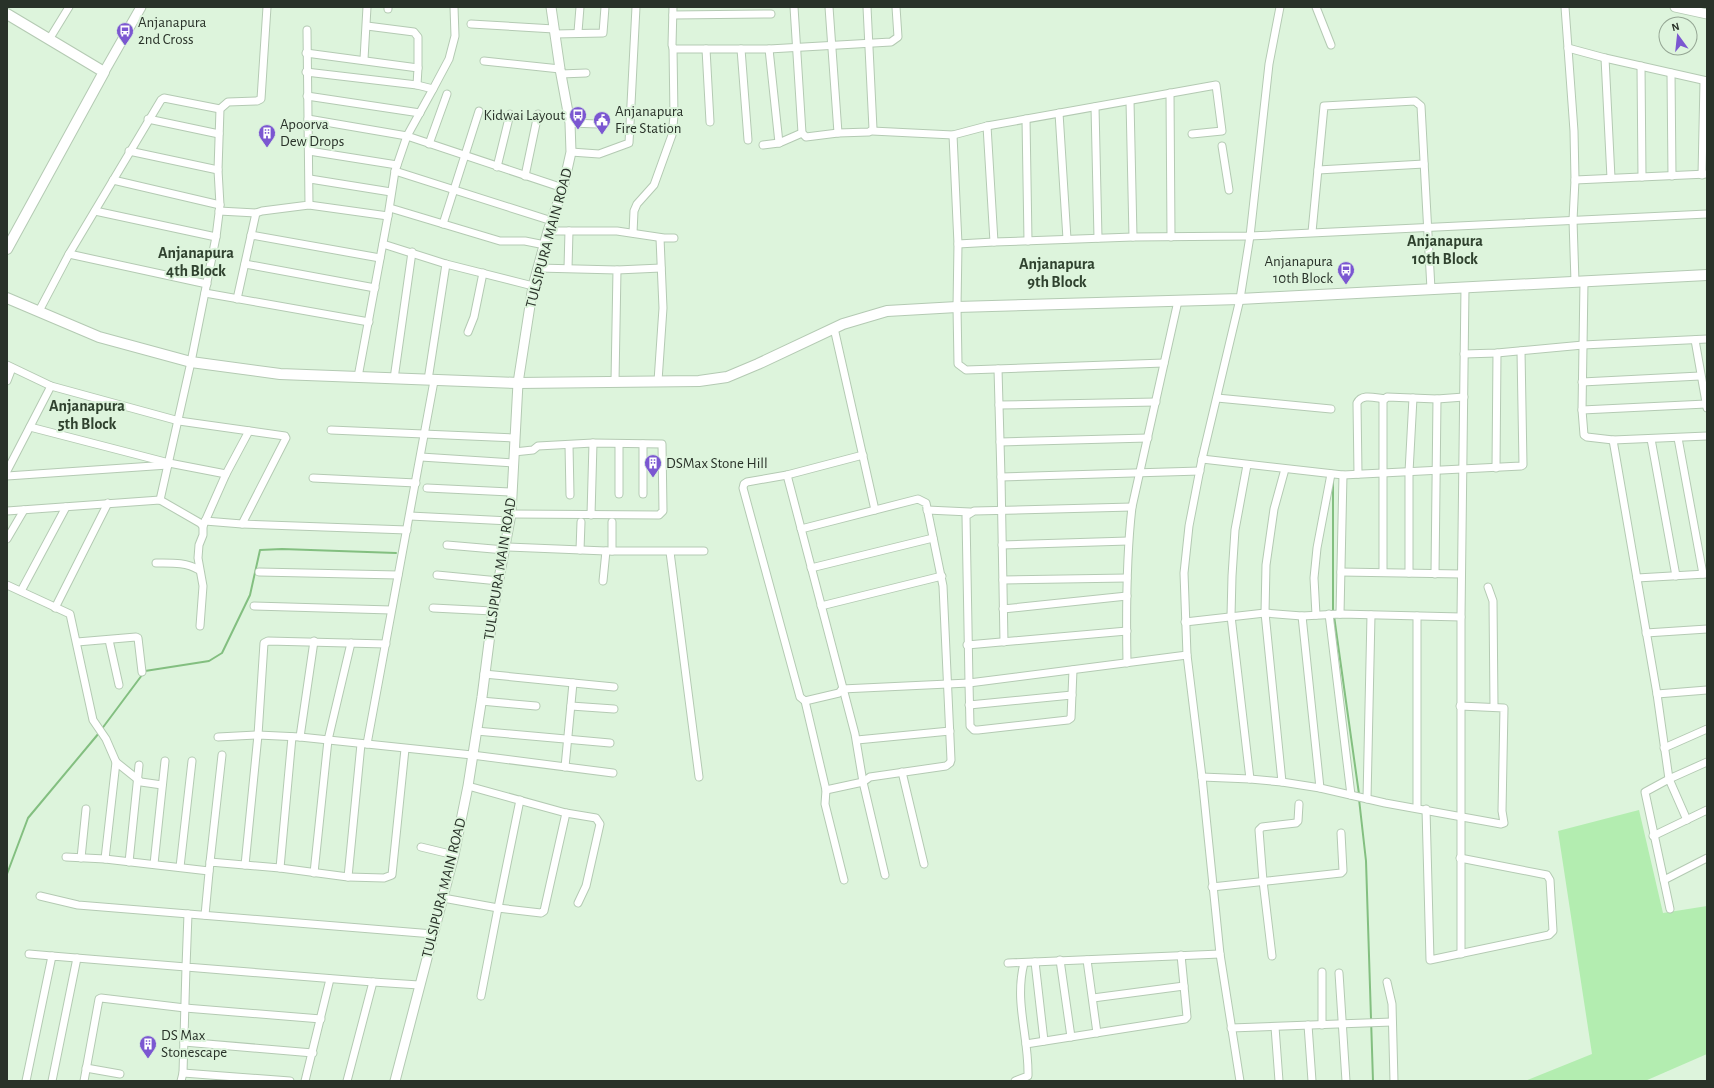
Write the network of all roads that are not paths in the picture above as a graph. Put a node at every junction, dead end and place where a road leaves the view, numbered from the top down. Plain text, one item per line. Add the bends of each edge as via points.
1 (69, 7) edge
2 (142, 7) edge
3 (268, 7) edge
4 (367, 7) edge
5 (454, 7) edge
6 (551, 7) edge
7 (580, 7) edge
8 (605, 7) edge
9 (636, 7) edge
10 (794, 7) edge
11 (829, 7) edge
12 (867, 7) edge
13 (896, 7) edge
14 (1280, 7) edge
15 (1316, 7) edge
16 (1565, 7) edge
17 (1675, 7) edge
18 (673, 11) edge
19 (7, 14) edge
20 (771, 14) dead end
21 (1707, 14) edge
22 (471, 24) dead end
23 (367, 26) junction
24 (307, 30) dead end
25 (555, 32) junction
26 (578, 32) junction
27 (50, 38) junction
28 (869, 44) junction
29 (1331, 45) dead end
30 (832, 46) junction
31 (673, 48) junction
32 (797, 48) junction
33 (1568, 48) junction
34 (706, 49) junction
35 (741, 49) junction
36 (769, 49) junction
37 (306, 53) junction
38 (1605, 58) junction
39 (364, 59) junction
40 (484, 61) dead end
41 (1641, 66) junction
42 (418, 68) junction
43 (104, 72) junction
44 (306, 72) junction
45 (560, 72) junction
46 (586, 73) dead end
47 (1671, 73) junction
48 (1706, 81) edge
49 (417, 85) junction
50 (433, 89) junction
51 (1170, 93) junction
52 (447, 94) dead end
53 (307, 96) junction
54 (1130, 101) junction
55 (1095, 107) junction
56 (220, 109) junction
57 (479, 110) dead end
58 (420, 113) junction
59 (1059, 113) junction
60 (510, 114) dead end
61 (538, 114) dead end
62 (308, 119) junction
63 (1026, 119) junction
64 (148, 120) junction
65 (710, 122) dead end
66 (570, 123) junction
67 (598, 124) dead end
68 (987, 126) junction
69 (872, 131) junction
70 (802, 133) junction
71 (838, 133) junction
72 (219, 134) junction
73 (1192, 134) dead end
74 (953, 135) junction
75 (407, 136) junction
76 (748, 140) dead end
77 (779, 143) junction
78 (429, 144) junction
79 (763, 145) dead end
80 (1222, 146) dead end
81 (129, 151) junction
82 (309, 151) junction
83 (571, 152) junction
84 (464, 156) junction
85 (1424, 164) junction
86 (497, 167) junction
87 (396, 168) junction
88 (218, 170) junction
89 (1318, 170) junction
90 (1705, 174) edge
91 (525, 176) junction
92 (1672, 176) junction
93 (1642, 177) junction
94 (1612, 178) junction
95 (310, 179) junction
96 (113, 180) junction
97 (1575, 180) junction
98 (563, 188) junction
99 (453, 190) junction
100 (1230, 190) dead end
101 (392, 192) junction
102 (309, 204) junction
103 (220, 208) junction
104 (390, 208) junction
105 (95, 211) junction
106 (256, 213) junction
107 (1707, 214) edge
108 (388, 216) junction
109 (1574, 220) junction
110 (552, 221) junction
111 (443, 224) junction
112 (1428, 228) junction
113 (548, 231) junction
114 (569, 231) junction
115 (1312, 232) junction
116 (633, 233) junction
117 (252, 235) junction
118 (1250, 236) junction
119 (1171, 237) junction
120 (216, 238) junction
121 (660, 238) junction
122 (674, 238) dead end
123 (1098, 238) junction
124 (1133, 238) junction
125 (1067, 240) junction
126 (1028, 241) junction
127 (994, 242) junction
128 (383, 244) junction
129 (958, 244) junction
130 (8, 245) edge
131 (545, 245) junction
132 (412, 252) junction
133 (69, 254) junction
134 (380, 258) junction
135 (245, 264) junction
136 (446, 264) junction
137 (538, 268) junction
138 (568, 268) junction
139 (662, 268) junction
140 (617, 270) junction
141 (483, 273) junction
142 (1707, 275) edge
143 (1580, 282) junction
144 (207, 284) junction
145 (533, 286) junction
146 (1465, 287) junction
147 (375, 288) junction
148 (1431, 289) junction
149 (205, 293) junction
150 (7, 298) edge
151 (237, 299) junction
152 (1240, 299) junction
153 (1178, 301) junction
154 (957, 307) junction
155 (39, 310) junction
156 (369, 322) junction
157 (834, 328) junction
158 (468, 332) dead end
159 (1707, 339) edge
160 (1695, 340) junction
161 (1583, 345) junction
162 (1522, 351) junction
163 (1497, 353) junction
164 (1464, 354) junction
165 (191, 362) junction
166 (1164, 364) junction
167 (10, 366) edge
168 (998, 369) junction
169 (1700, 376) junction
170 (358, 377) junction
171 (394, 379) junction
172 (431, 380) junction
173 (7, 381) edge
174 (615, 381) junction
175 (658, 381) junction
176 (1582, 382) junction
177 (518, 383) junction
178 (51, 386) junction
179 (1464, 397) junction
180 (1216, 398) junction
181 (1414, 398) junction
182 (1384, 399) junction
183 (1437, 399) junction
184 (1156, 402) junction
185 (999, 405) junction
186 (1706, 406) edge
187 (1331, 409) dead end
188 (1582, 410) junction
189 (179, 421) junction
190 (30, 427) junction
191 (331, 430) dead end
192 (249, 431) junction
193 (424, 435) junction
194 (1707, 436) edge
195 (514, 438) junction
196 (1148, 438) junction
197 (1678, 438) junction
198 (1651, 439) junction
199 (1613, 440) junction
200 (1000, 442) junction
201 (593, 443) junction
202 (619, 444) junction
203 (643, 444) junction
204 (569, 445) junction
205 (514, 452) junction
206 (863, 455) junction
207 (420, 457) junction
208 (1202, 459) junction
209 (513, 463) junction
210 (169, 464) junction
211 (1247, 465) junction
212 (1463, 468) junction
213 (1496, 468) junction
214 (1285, 469) junction
215 (1436, 470) junction
216 (7, 471) edge
217 (1200, 471) junction
218 (1139, 472) junction
219 (1384, 472) junction
220 (1409, 472) junction
221 (226, 474) junction
222 (1331, 474) junction
223 (1358, 474) junction
224 (787, 475) junction
225 (1343, 475) junction
226 (7, 476) edge
227 (1001, 476) junction
228 (312, 478) dead end
229 (416, 483) junction
230 (427, 488) dead end
231 (512, 492) junction
232 (619, 494) dead end
233 (643, 494) dead end
234 (570, 496) dead end
235 (160, 500) junction
236 (108, 503) junction
237 (66, 507) junction
238 (1132, 507) junction
239 (24, 510) junction
240 (875, 510) junction
241 (927, 510) junction
242 (1002, 510) junction
243 (7, 511) edge
244 (970, 512) junction
245 (591, 515) junction
246 (410, 516) junction
247 (510, 517) junction
248 (581, 522) dead end
249 (612, 522) dead end
250 (204, 524) junction
251 (242, 524) junction
252 (801, 529) junction
253 (407, 530) junction
254 (933, 538) junction
255 (7, 539) edge
256 (1128, 541) junction
257 (447, 545) dead end
258 (1002, 545) junction
259 (505, 548) junction
260 (580, 550) junction
261 (609, 551) junction
262 (704, 551) dead end
263 (670, 552) junction
264 (156, 563) dead end
265 (811, 568) junction
266 (199, 570) junction
267 (259, 572) dead end
268 (1342, 572) junction
269 (1383, 572) junction
270 (1409, 573) junction
271 (398, 574) junction
272 (1435, 574) junction
273 (1461, 574) junction
274 (1705, 574) edge
275 (437, 575) dead end
276 (942, 576) junction
277 (1676, 576) junction
278 (1127, 578) junction
279 (1637, 578) junction
280 (1003, 580) junction
281 (499, 581) junction
282 (603, 581) dead end
283 (7, 585) edge
284 (1488, 587) dead end
285 (22, 591) junction
286 (1127, 596) junction
287 (254, 606) dead end
288 (821, 606) junction
289 (55, 608) junction
290 (433, 608) dead end
291 (1003, 609) junction
292 (391, 610) junction
293 (493, 611) junction
294 (1265, 614) junction
295 (1329, 614) junction
296 (1340, 614) junction
297 (1316, 615) junction
298 (1371, 615) junction
299 (1231, 616) junction
300 (1302, 616) junction
301 (1417, 616) junction
302 (1460, 617) junction
303 (1185, 622) junction
304 (200, 626) dead end
305 (1707, 629) edge
306 (1127, 630) junction
307 (1646, 633) junction
308 (108, 640) junction
309 (314, 641) junction
310 (77, 642) junction
311 (1004, 642) junction
312 (351, 643) junction
313 (386, 644) junction
314 (967, 645) junction
315 (1187, 655) junction
316 (1127, 663) junction
317 (1073, 670) junction
318 (142, 672) dead end
319 (484, 674) junction
320 (573, 683) junction
321 (948, 683) junction
322 (969, 683) junction
323 (119, 685) dead end
324 (614, 687) dead end
325 (842, 689) junction
326 (1707, 690) edge
327 (1656, 694) junction
328 (1072, 695) junction
329 (481, 701) junction
330 (805, 701) junction
331 (969, 705) junction
332 (536, 706) dead end
333 (571, 706) junction
334 (1460, 706) junction
335 (1494, 706) junction
336 (614, 709) dead end
337 (1707, 729) edge
338 (476, 731) junction
339 (950, 731) junction
340 (258, 735) junction
341 (296, 737) junction
342 (218, 738) dead end
343 (569, 739) junction
344 (328, 740) junction
345 (857, 740) junction
346 (610, 743) dead end
347 (364, 744) junction
348 (1664, 748) junction
349 (405, 749) junction
350 (222, 755) dead end
351 (472, 755) junction
352 (165, 761) dead end
353 (192, 761) dead end
354 (116, 762) junction
355 (1707, 762) edge
356 (138, 765) dead end
357 (565, 767) junction
358 (902, 772) junction
359 (613, 773) dead end
360 (699, 777) dead end
361 (1202, 777) junction
362 (137, 778) junction
363 (1250, 778) junction
364 (1669, 779) junction
365 (863, 782) junction
366 (1282, 782) junction
367 (162, 785) junction
368 (468, 786) junction
369 (1320, 788) junction
370 (826, 790) junction
371 (1351, 795) junction
372 (1367, 799) junction
373 (520, 800) junction
374 (1299, 804) dead end
375 (1417, 807) junction
376 (86, 809) dead end
377 (1426, 809) junction
378 (1707, 810) edge
379 (566, 813) junction
380 (1460, 816) junction
381 (1687, 820) junction
382 (1341, 833) dead end
383 (1654, 836) junction
384 (421, 847) dead end
385 (454, 855) junction
386 (66, 857) dead end
387 (81, 858) junction
388 (1460, 858) junction
389 (1707, 858) edge
390 (105, 859) junction
391 (129, 862) junction
392 (210, 862) junction
393 (154, 864) junction
394 (924, 864) dead end
395 (245, 865) junction
396 (180, 867) junction
397 (280, 868) junction
398 (209, 871) junction
399 (314, 873) junction
400 (885, 876) dead end
401 (348, 877) junction
402 (844, 880) dead end
403 (1664, 880) junction
404 (1263, 881) junction
405 (1212, 887) junction
406 (40, 896) dead end
407 (443, 898) junction
408 (578, 903) dead end
409 (498, 908) junction
410 (1670, 909) dead end
411 (188, 914) junction
412 (205, 915) junction
413 (433, 934) junction
414 (29, 954) dead end
415 (1220, 954) junction
416 (1461, 954) junction
417 (1181, 955) junction
418 (52, 956) junction
419 (1272, 956) dead end
420 (77, 958) junction
421 (1060, 960) junction
422 (1087, 960) junction
423 (1035, 962) junction
424 (1008, 963) dead end
425 (1024, 963) junction
426 (186, 967) junction
427 (1322, 972) dead end
428 (1339, 973) dead end
429 (330, 979) junction
430 (372, 982) junction
431 (1387, 982) dead end
432 (419, 985) junction
433 (1184, 986) junction
434 (481, 996) dead end
435 (1093, 998) junction
436 (185, 1008) junction
437 (321, 1019) junction
438 (1392, 1022) junction
439 (1342, 1024) junction
440 (1308, 1025) junction
441 (1322, 1025) junction
442 (1275, 1027) junction
443 (1231, 1028) junction
444 (1097, 1033) junction
445 (1071, 1037) junction
446 (1044, 1041) junction
447 (184, 1042) junction
448 (1026, 1044) junction
449 (313, 1052) junction
450 (86, 1068) junction
451 (183, 1073) junction
452 (120, 1074) dead end
453 (26, 1081) edge
454 (52, 1081) edge
455 (84, 1081) edge
456 (181, 1081) edge
457 (290, 1081) edge
458 (306, 1081) edge
459 (347, 1081) edge
460 (395, 1081) edge
461 (1016, 1081) edge
462 (1240, 1081) edge
463 (1279, 1081) edge
464 (1312, 1081) edge
465 (1346, 1081) edge
466 (1394, 1081) edge

1 - 27 street
2 - 43 street
3 - 56 street via 261,99 228,102
4 - 23 street
5 - 50 street via 454,36 449,59
6 - 25 street, TULSIPURA MAIN ROAD
7 - 26 street
8 - 26 street via 603,33
9 - 83 street via 629,143 599,154
10 - 32 street
11 - 30 street
12 - 28 street
13 - 28 street via 898,37 892,42
14 - 118 street via 1269,64
15 - 29 street
16 - 33 street
17 - 21 street
18 - 20 street
18 - 31 street
19 - 27 main road
22 - 25 street
23 - 39 street
23 - 42 street via 417,34
24 - 37 street
25 - 26 street
25 - 45 street, TULSIPURA MAIN ROAD
27 - 43 main road
28 - 30 street
28 - 69 street
30 - 32 street
30 - 71 street
31 - 34 street
31 - 116 street via 672,135 654,185 634,211
32 - 36 street
32 - 70 street
33 - 38 street
33 - 97 street
34 - 35 street
34 - 65 street
35 - 36 street
35 - 76 street
36 - 77 street
37 - 39 street
37 - 44 street
38 - 41 street
38 - 94 street
39 - 42 street
40 - 45 street
41 - 47 street
41 - 93 street
42 - 49 street
43 - 130 main road
44 - 49 street
44 - 53 street
45 - 46 street
45 - 66 street, TULSIPURA MAIN ROAD
47 - 48 street
47 - 92 street
48 - 90 street
49 - 50 street
50 - 58 street
51 - 54 street
51 - 73 street via 1216,85 1222,131
51 - 119 street
52 - 78 street
53 - 58 street
53 - 62 street
54 - 55 street
54 - 124 street
55 - 59 street
55 - 123 street
56 - 64 street via 164,98
56 - 72 street
57 - 84 street
58 - 75 street
59 - 63 street
59 - 125 street
60 - 86 street
61 - 91 street
62 - 75 street
62 - 82 street
63 - 68 street
63 - 126 street
64 - 72 street
64 - 81 street
66 - 67 street
66 - 83 street, TULSIPURA MAIN ROAD
68 - 74 street
68 - 127 street
69 - 71 street
69 - 74 street
70 - 71 street via 806,137
70 - 77 street
72 - 88 street
74 - 129 street
75 - 78 street
75 - 87 street
77 - 79 street
78 - 84 street
80 - 100 street
81 - 88 street
81 - 96 street
82 - 87 street
82 - 95 street
83 - 98 street, TULSIPURA MAIN ROAD
84 - 86 street
84 - 99 street
85 - 89 street
85 - 89 street via 1421,106 1415,101 1324,106
85 - 112 street
86 - 91 street
87 - 99 street
87 - 101 street
88 - 103 street
89 - 115 street
90 - 92 street
91 - 98 street
92 - 93 street
93 - 94 street
94 - 97 street
95 - 101 street
95 - 102 street
96 - 103 street
96 - 105 street
97 - 109 street
98 - 110 street, TULSIPURA MAIN ROAD
99 - 110 street
99 - 111 street
101 - 104 street
102 - 106 street
102 - 108 street
103 - 106 street
103 - 120 street
104 - 108 street
104 - 111 street
105 - 120 street
105 - 133 street
106 - 117 street
107 - 109 street
108 - 128 street
109 - 112 street
109 - 143 street
110 - 113 street, TULSIPURA MAIN ROAD
111 - 131 street via 500,241 525,240
112 - 115 street
112 - 148 street
113 - 114 street
113 - 131 street, TULSIPURA MAIN ROAD
114 - 116 street
114 - 138 street
115 - 118 street
116 - 121 street
117 - 134 street
117 - 135 street
118 - 119 street
118 - 152 street
119 - 124 street
120 - 144 street
121 - 122 street
121 - 139 street
123 - 124 street
123 - 125 street
125 - 126 street
126 - 127 street
127 - 129 street
128 - 132 street
128 - 134 street
129 - 154 street
131 - 137 street, TULSIPURA MAIN ROAD
132 - 136 street
132 - 171 street
133 - 144 street
133 - 155 street
134 - 147 street
135 - 147 street
135 - 151 street
136 - 141 street
136 - 172 street
137 - 138 street
137 - 145 street, TULSIPURA MAIN ROAD
138 - 140 street
139 - 140 street
139 - 175 street via 663,308
140 - 174 street
141 - 145 street
141 - 158 street via 474,317
142 - 143 main road
143 - 146 main road
143 - 161 street
144 - 149 street
145 - 177 street, TULSIPURA MAIN ROAD
146 - 148 main road
146 - 164 street
147 - 156 street
148 - 152 main road
149 - 151 street
149 - 165 street
150 - 155 main road
151 - 156 street
152 - 153 main road
152 - 180 street
153 - 154 main road
153 - 166 street
154 - 157 main road via 888,311
154 - 168 street via 958,364 966,370
155 - 165 main road via 99,337
156 - 170 street
157 - 175 main road via 727,377 699,381
157 - 206 street
159 - 160 street
160 - 161 street
160 - 169 street
161 - 162 street
161 - 176 street
162 - 163 street
162 - 213 street via 1523,465
163 - 164 street
163 - 213 street
164 - 179 street
165 - 170 main road via 280,374
165 - 189 street
166 - 168 street
166 - 184 street
167 - 173 street
167 - 178 street
168 - 185 street
169 - 176 street
169 - 186 street
170 - 171 main road
171 - 172 main road
172 - 177 main road
172 - 193 street
174 - 175 main road
174 - 177 main road
176 - 188 street
177 - 195 street, TULSIPURA MAIN ROAD
178 - 189 street
178 - 190 street
179 - 183 street
179 - 212 street
180 - 187 street
180 - 208 street
181 - 182 street
181 - 183 street
181 - 220 street
182 - 219 street
182 - 223 street via 1365,397 1357,402
183 - 215 street
184 - 185 street
184 - 196 street
185 - 200 street
186 - 188 street
188 - 199 street via 1584,435
189 - 192 street
189 - 210 street
190 - 210 street
190 - 216 street
191 - 193 street
192 - 221 street
192 - 251 street via 286,438
193 - 195 street
193 - 207 street
194 - 197 street
195 - 205 street, TULSIPURA MAIN ROAD
196 - 200 street
196 - 218 street
197 - 198 street
197 - 274 street
198 - 199 street
198 - 277 street
199 - 279 street
200 - 227 street
201 - 202 street
201 - 204 street
201 - 245 street
202 - 203 street
202 - 232 street
203 - 233 street
203 - 245 street via 663,445 662,513
204 - 205 street via 538,446 533,450
204 - 234 street
205 - 209 street, TULSIPURA MAIN ROAD
206 - 224 street
206 - 240 street
207 - 209 street
207 - 229 street
208 - 211 street
208 - 217 street
209 - 231 street, TULSIPURA MAIN ROAD
210 - 221 street
210 - 226 street
210 - 235 street
211 - 214 street
211 - 299 street via 1235,530
212 - 213 street
212 - 215 street
212 - 273 street
214 - 222 street
214 - 294 street via 1273,516 1266,564
215 - 220 street
215 - 272 street
217 - 218 street
217 - 303 street via 1189,526 1184,573
218 - 227 street
218 - 238 street
219 - 220 street
219 - 223 street
219 - 269 street
220 - 270 street
221 - 250 street
222 - 225 street
222 - 297 street via 1317,548 1314,578
223 - 225 street
224 - 252 street
224 - 330 street via 747,482 743,488 800,697
225 - 268 street
227 - 242 street
228 - 229 street
229 - 246 street
230 - 231 street
231 - 247 street, TULSIPURA MAIN ROAD
235 - 236 street
235 - 250 street
236 - 237 street
236 - 289 street
237 - 239 street
237 - 285 street
238 - 242 street
238 - 256 street
239 - 243 street
239 - 255 street
240 - 241 street via 918,499 926,503
240 - 252 street
241 - 244 street
241 - 254 street
242 - 244 street
242 - 258 street
244 - 314 street via 966,516
245 - 247 street
246 - 247 street
246 - 253 street
247 - 259 street, TULSIPURA MAIN ROAD
248 - 260 street
249 - 261 street
250 - 251 street
250 - 266 street via 199,545
251 - 253 street
252 - 265 street
253 - 271 street
254 - 265 street
254 - 276 street
256 - 258 street
256 - 278 street
257 - 259 street
258 - 280 street
259 - 260 street
259 - 281 street, TULSIPURA MAIN ROAD
260 - 261 street
261 - 263 street
261 - 282 street
262 - 263 street
263 - 360 street
264 - 266 street via 181,563
265 - 288 street
266 - 304 street via 203,586
267 - 271 street
268 - 269 street
268 - 296 street
269 - 270 street
270 - 272 street
271 - 292 street
272 - 273 street
273 - 302 street
274 - 277 street
275 - 281 street
276 - 288 street
276 - 321 street
277 - 279 street
278 - 280 street
278 - 286 street
279 - 307 street
280 - 291 street
281 - 293 street, TULSIPURA MAIN ROAD
283 - 285 street
284 - 335 street via 1493,601
285 - 289 street
286 - 291 street
286 - 306 street
287 - 292 street
288 - 325 street
289 - 310 street via 70,614
290 - 293 street
291 - 311 street
292 - 313 street
293 - 319 street, TULSIPURA MAIN ROAD
294 - 299 street
294 - 300 street
294 - 366 street
295 - 296 street
295 - 297 street
295 - 371 street
296 - 298 street
297 - 300 street
298 - 301 street
298 - 372 street
299 - 303 street
299 - 363 street
300 - 369 street
301 - 302 street
301 - 375 street
302 - 334 street
303 - 315 street
305 - 307 street
306 - 311 street
306 - 316 street
307 - 327 street
308 - 310 street
308 - 318 street via 136,636
308 - 323 street
309 - 312 street
309 - 340 street via 264,643
309 - 341 street
310 - 354 street via 93,720 106,739
311 - 314 street
312 - 313 street
312 - 344 street
313 - 347 street
314 - 322 street
315 - 316 street
315 - 361 street
316 - 317 street
317 - 322 street
317 - 328 street
319 - 320 street
319 - 329 street, TULSIPURA MAIN ROAD
320 - 324 street
320 - 333 street
321 - 322 street
321 - 325 street
321 - 339 street
322 - 331 street
325 - 330 street via 839,693
325 - 345 street
326 - 327 street
327 - 348 street
328 - 331 street
328 - 331 street via 1071,718 1068,720 978,730 970,726
329 - 332 street
329 - 338 street, TULSIPURA MAIN ROAD
330 - 370 street
333 - 336 street
333 - 343 street
334 - 335 street
334 - 380 street
335 - 380 street via 1504,708 1504,823
337 - 348 street
338 - 343 street
338 - 351 street, TULSIPURA MAIN ROAD
339 - 345 street
339 - 358 street via 950,763 946,766
340 - 341 street
340 - 342 street
340 - 395 street
341 - 344 street
341 - 397 street
343 - 346 street
343 - 357 street
344 - 347 street
344 - 399 street
345 - 365 street
347 - 349 street
347 - 401 street
348 - 364 street
349 - 351 street
349 - 401 street via 392,875 384,878
350 - 392 street
351 - 357 street
351 - 368 street, TULSIPURA MAIN ROAD
352 - 367 street
353 - 396 street
354 - 362 street
354 - 390 street
355 - 364 street
356 - 362 street
357 - 359 street
358 - 365 street via 870,777
358 - 394 street
361 - 363 street
361 - 405 street
362 - 367 street via 141,782
362 - 391 street
363 - 366 street
364 - 381 street
364 - 383 street via 1644,795
365 - 370 street
365 - 400 street
366 - 369 street
367 - 393 street
368 - 373 street
368 - 385 street, TULSIPURA MAIN ROAD
369 - 371 street
370 - 402 street via 826,804
371 - 372 street
372 - 375 street
373 - 379 street
373 - 409 street
374 - 404 street via 1296,823 1262,827 1259,830
375 - 377 street
376 - 387 street
377 - 380 street
377 - 416 street via 1429,957 1432,960
378 - 381 street
379 - 408 street via 596,818 600,824 586,886
379 - 409 street via 544,911 541,913
380 - 388 street
381 - 383 street
382 - 404 street via 1343,871
383 - 403 street
384 - 385 street
385 - 407 street, TULSIPURA MAIN ROAD
386 - 387 street
387 - 390 street
388 - 416 street
388 - 416 street via 1548,875 1553,931 1549,935
389 - 403 street
390 - 391 street
391 - 393 street
392 - 395 street
392 - 398 street
393 - 396 street
395 - 397 street
396 - 398 street
397 - 399 street
398 - 412 street
399 - 401 street
403 - 410 street
404 - 405 street
404 - 419 street
405 - 415 street
406 - 411 street via 78,905
407 - 409 street
407 - 413 street, TULSIPURA MAIN ROAD
409 - 434 street
411 - 412 street
411 - 426 street
412 - 413 street
413 - 432 street, TULSIPURA MAIN ROAD
414 - 418 street
415 - 417 street
415 - 443 street
417 - 422 street
417 - 433 street
418 - 420 street
418 - 453 street
420 - 426 street
420 - 454 street
421 - 422 street
421 - 423 street
421 - 445 street
422 - 435 street
423 - 425 street
423 - 446 street
424 - 425 street
425 - 448 street via 1020,976 1019,1001
426 - 429 street
426 - 436 street
427 - 441 street
428 - 439 street
429 - 430 street
429 - 437 street
430 - 432 street
430 - 459 street
431 - 438 street via 1392,1004
432 - 460 street, TULSIPURA MAIN ROAD
433 - 435 street
433 - 444 street via 1187,1017 1185,1019
435 - 444 street
436 - 437 street
436 - 447 street
436 - 450 street via 99,999
437 - 449 street
438 - 439 street
438 - 466 street
439 - 441 street
439 - 465 street
440 - 441 street
440 - 442 street
440 - 464 street
442 - 443 street
442 - 463 street
443 - 462 street
444 - 445 street
445 - 446 street
446 - 448 street
447 - 449 street
447 - 451 street
448 - 461 street via 1028,1076
449 - 458 street
450 - 452 street
450 - 455 street
451 - 456 street
451 - 457 street

